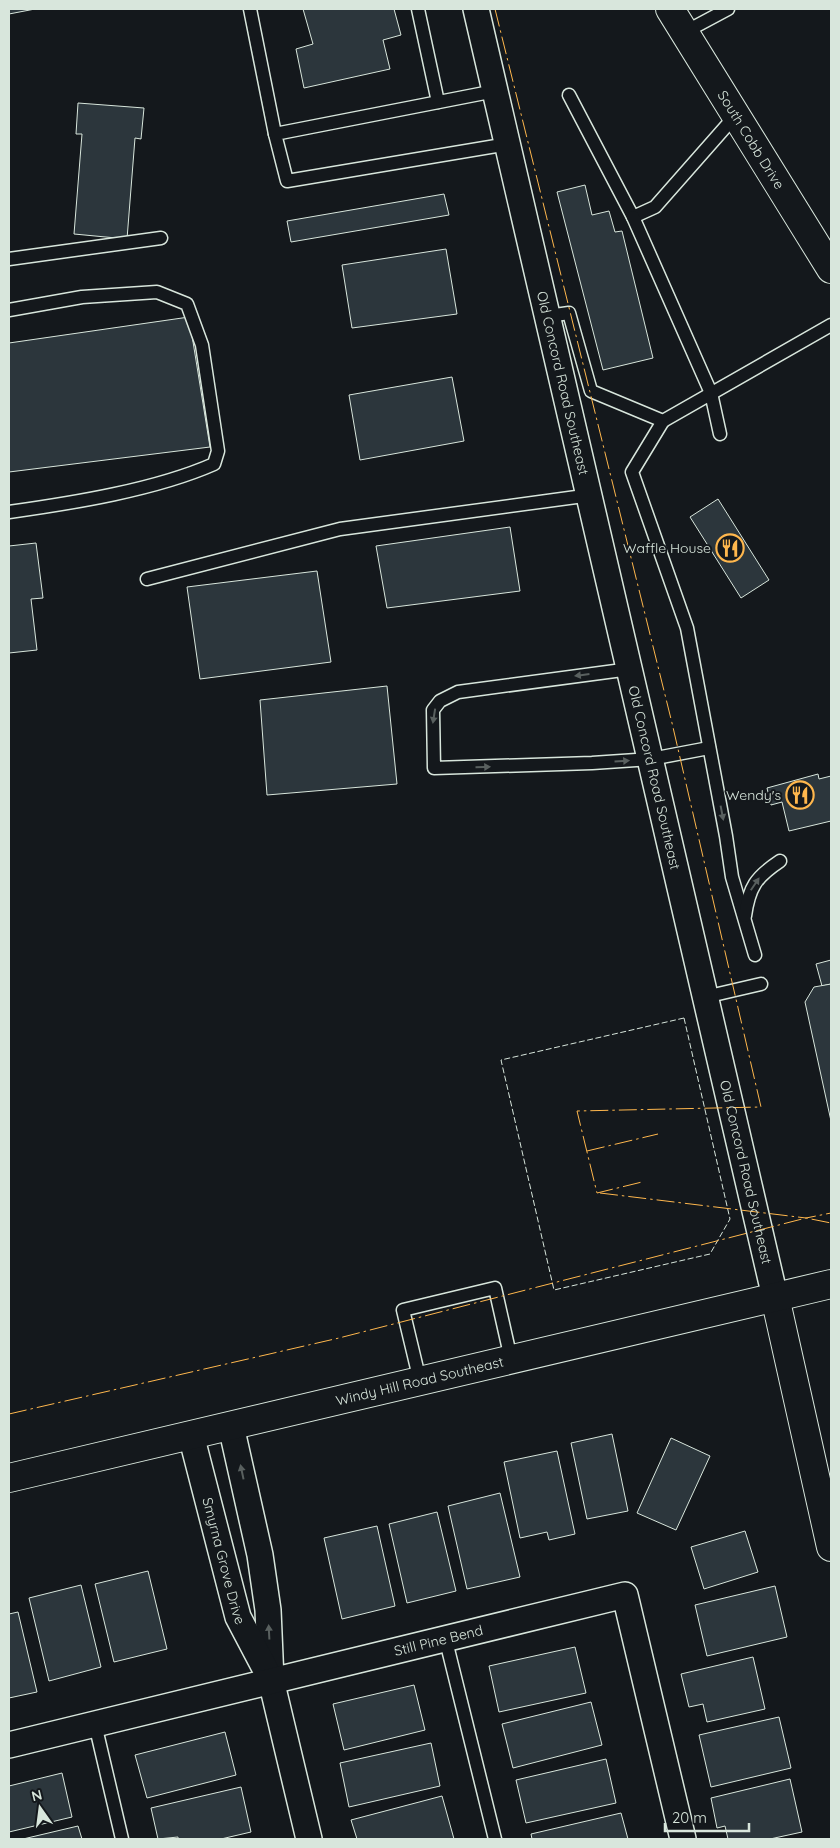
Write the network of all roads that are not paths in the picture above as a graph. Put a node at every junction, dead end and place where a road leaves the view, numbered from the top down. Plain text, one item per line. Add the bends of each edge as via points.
1 (250, 9) edge
2 (418, 9) edge
3 (476, 9) edge
4 (670, 9) edge
5 (728, 9) edge
6 (685, 32) junction
7 (496, 91) junction
8 (569, 95) dead end
9 (438, 102) junction
10 (736, 115) junction
11 (275, 134) junction
12 (508, 144) junction
13 (633, 217) junction
14 (161, 238) dead end
15 (9, 259) edge
16 (831, 269) edge
17 (9, 310) edge
18 (548, 316) junction
19 (831, 325) edge
20 (711, 393) junction
21 (663, 421) junction
22 (720, 434) dead end
23 (591, 496) junction
24 (9, 512) edge
25 (147, 579) dead end
26 (630, 669) junction
27 (710, 748) junction
28 (651, 759) junction
29 (780, 860) dead end
30 (745, 916) junction
31 (755, 955) dead end
32 (762, 984) dead end
33 (705, 997) junction
34 (831, 1284) edge
35 (775, 1297) junction
36 (511, 1359) junction
37 (420, 1381) junction
38 (232, 1426) junction
39 (192, 1436) junction
40 (9, 1478) edge
41 (831, 1547) edge
42 (446, 1641) junction
43 (271, 1680) junction
44 (95, 1724) junction
45 (9, 1745) edge
46 (122, 1839) edge
47 (309, 1839) edge
48 (495, 1839) edge
49 (683, 1839) edge

1 - 11 lane
2 - 9 lane
3 - 7 street, Old Concord Road Southeast
4 - 6 main road, South Cobb Drive
5 - 6 lane
6 - 10 main road, South Cobb Drive
7 - 9 lane
7 - 12 street, Old Concord Road Southeast
8 - 13 lane
9 - 11 lane
10 - 13 lane via 655,208
10 - 16 main road, South Cobb Drive
11 - 12 lane via 287,181
12 - 18 street, Old Concord Road Southeast
13 - 20 lane
14 - 15 lane
17 - 24 lane via 82,297 157,292 187,304 202,345 218,451 214,464 188,475 109,494
18 - 21 lane via 569,313 591,391
18 - 23 street, Old Concord Road Southeast
19 - 20 lane
20 - 21 lane
20 - 22 lane
21 - 27 lane via 632,472 687,628
23 - 25 lane via 340,529
23 - 26 street, Old Concord Road Southeast
26 - 28 street, Old Concord Road Southeast
26 -> 28 lane via 458,692 440,701 433,710 434,768
27 - 28 lane
27 -> 30 lane via 732,877
28 - 33 street, Old Concord Road Southeast
30 -> 29 lane via 747,898 753,885
30 - 31 lane
32 - 33 lane
33 - 35 street, Old Concord Road Southeast
34 - 35 main road, Windy Hill Road Southeast
35 - 36 main road, Windy Hill Road Southeast
35 - 41 main road, Old Concord Road Southeast
36 - 37 main road, Windy Hill Road Southeast
36 - 37 lane via 495,1288 421,1305 403,1310
37 - 38 main road, Windy Hill Road Southeast
38 - 39 main road, Windy Hill Road Southeast
43 -> 38 street, Smyrna Grove Drive via 268,1610 260,1555
39 - 40 main road, Windy Hill Road Southeast
39 - 43 street, Smyrna Grove Drive via 238,1617
42 - 43 street, Still Pine Bend
42 - 48 lane
42 - 49 street, Still Pine Bend via 625,1596
43 - 44 street, Still Pine Bend
43 - 47 street, Smyrna Grove Drive
44 - 45 street, Still Pine Bend
44 - 46 lane

